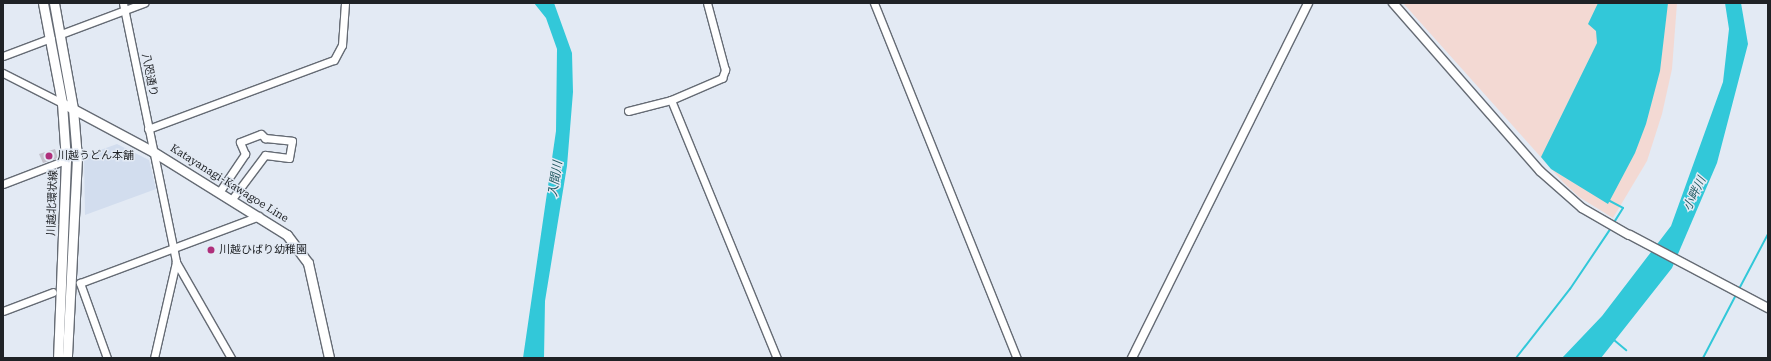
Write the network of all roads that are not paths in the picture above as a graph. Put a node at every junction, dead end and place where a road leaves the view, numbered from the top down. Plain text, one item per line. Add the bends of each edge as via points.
1 (43, 3) edge
2 (54, 3) edge
3 (144, 3) edge
4 (345, 3) edge
5 (707, 3) edge
6 (874, 3) edge
7 (1308, 3) edge
8 (1393, 3) edge
9 (124, 7) edge
10 (61, 34) junction
11 (51, 38) junction
12 (3, 56) edge
13 (3, 73) edge
14 (671, 100) junction
15 (62, 103) junction
16 (73, 109) junction
17 (628, 111) dead end
18 (148, 130) junction
19 (152, 151) junction
20 (66, 160) junction
21 (3, 184) edge
22 (220, 191) junction
23 (232, 200) junction
24 (259, 216) junction
25 (172, 247) junction
26 (176, 262) junction
27 (54, 292) dead end
28 (1768, 308) edge
29 (3, 311) edge
30 (58, 358) edge
31 (66, 358) edge
32 (107, 358) edge
33 (154, 358) edge
34 (231, 358) edge
35 (329, 358) edge
36 (777, 358) edge
37 (1017, 358) edge
38 (1132, 358) edge

1 - 11 main road, 川越北環状線
2 - 10 main road, 川越北環状線
3 - 9 street
4 - 18 street via 342,45 334,60
5 - 14 street via 724,74 717,82
6 - 37 street
7 - 38 street
8 - 28 street via 1540,171 1582,208
9 - 10 street
9 - 18 street, 八咫通り
10 - 16 main road, 川越北環状線
11 - 12 street
11 - 15 main road, 川越北環状線
13 - 15 street
14 - 17 street
14 - 36 street
15 - 16 main road, Katayanagi-Kawagoe Line
15 - 20 main road, 川越北環状線
16 - 19 main road, Katayanagi-Kawagoe Line
16 - 31 main road, 川越北環状線 via 77,197
18 - 19 street, 八咫通り
19 - 22 main road, Katayanagi-Kawagoe Line
19 - 25 street, 八咫通り
20 - 21 street
20 - 30 main road, 川越北環状線
22 - 23 main road, Katayanagi-Kawagoe Line
22 - 23 street via 245,154 240,142 261,134 265,138 292,141 289,158 265,155
23 - 24 main road, Katayanagi-Kawagoe Line
24 - 25 street
24 - 35 main road, Katayanagi-Kawagoe Line via 287,235 308,263
25 - 26 street, 八咫通り
25 - 32 street via 80,283
26 - 33 street
26 - 34 street
27 - 29 street

